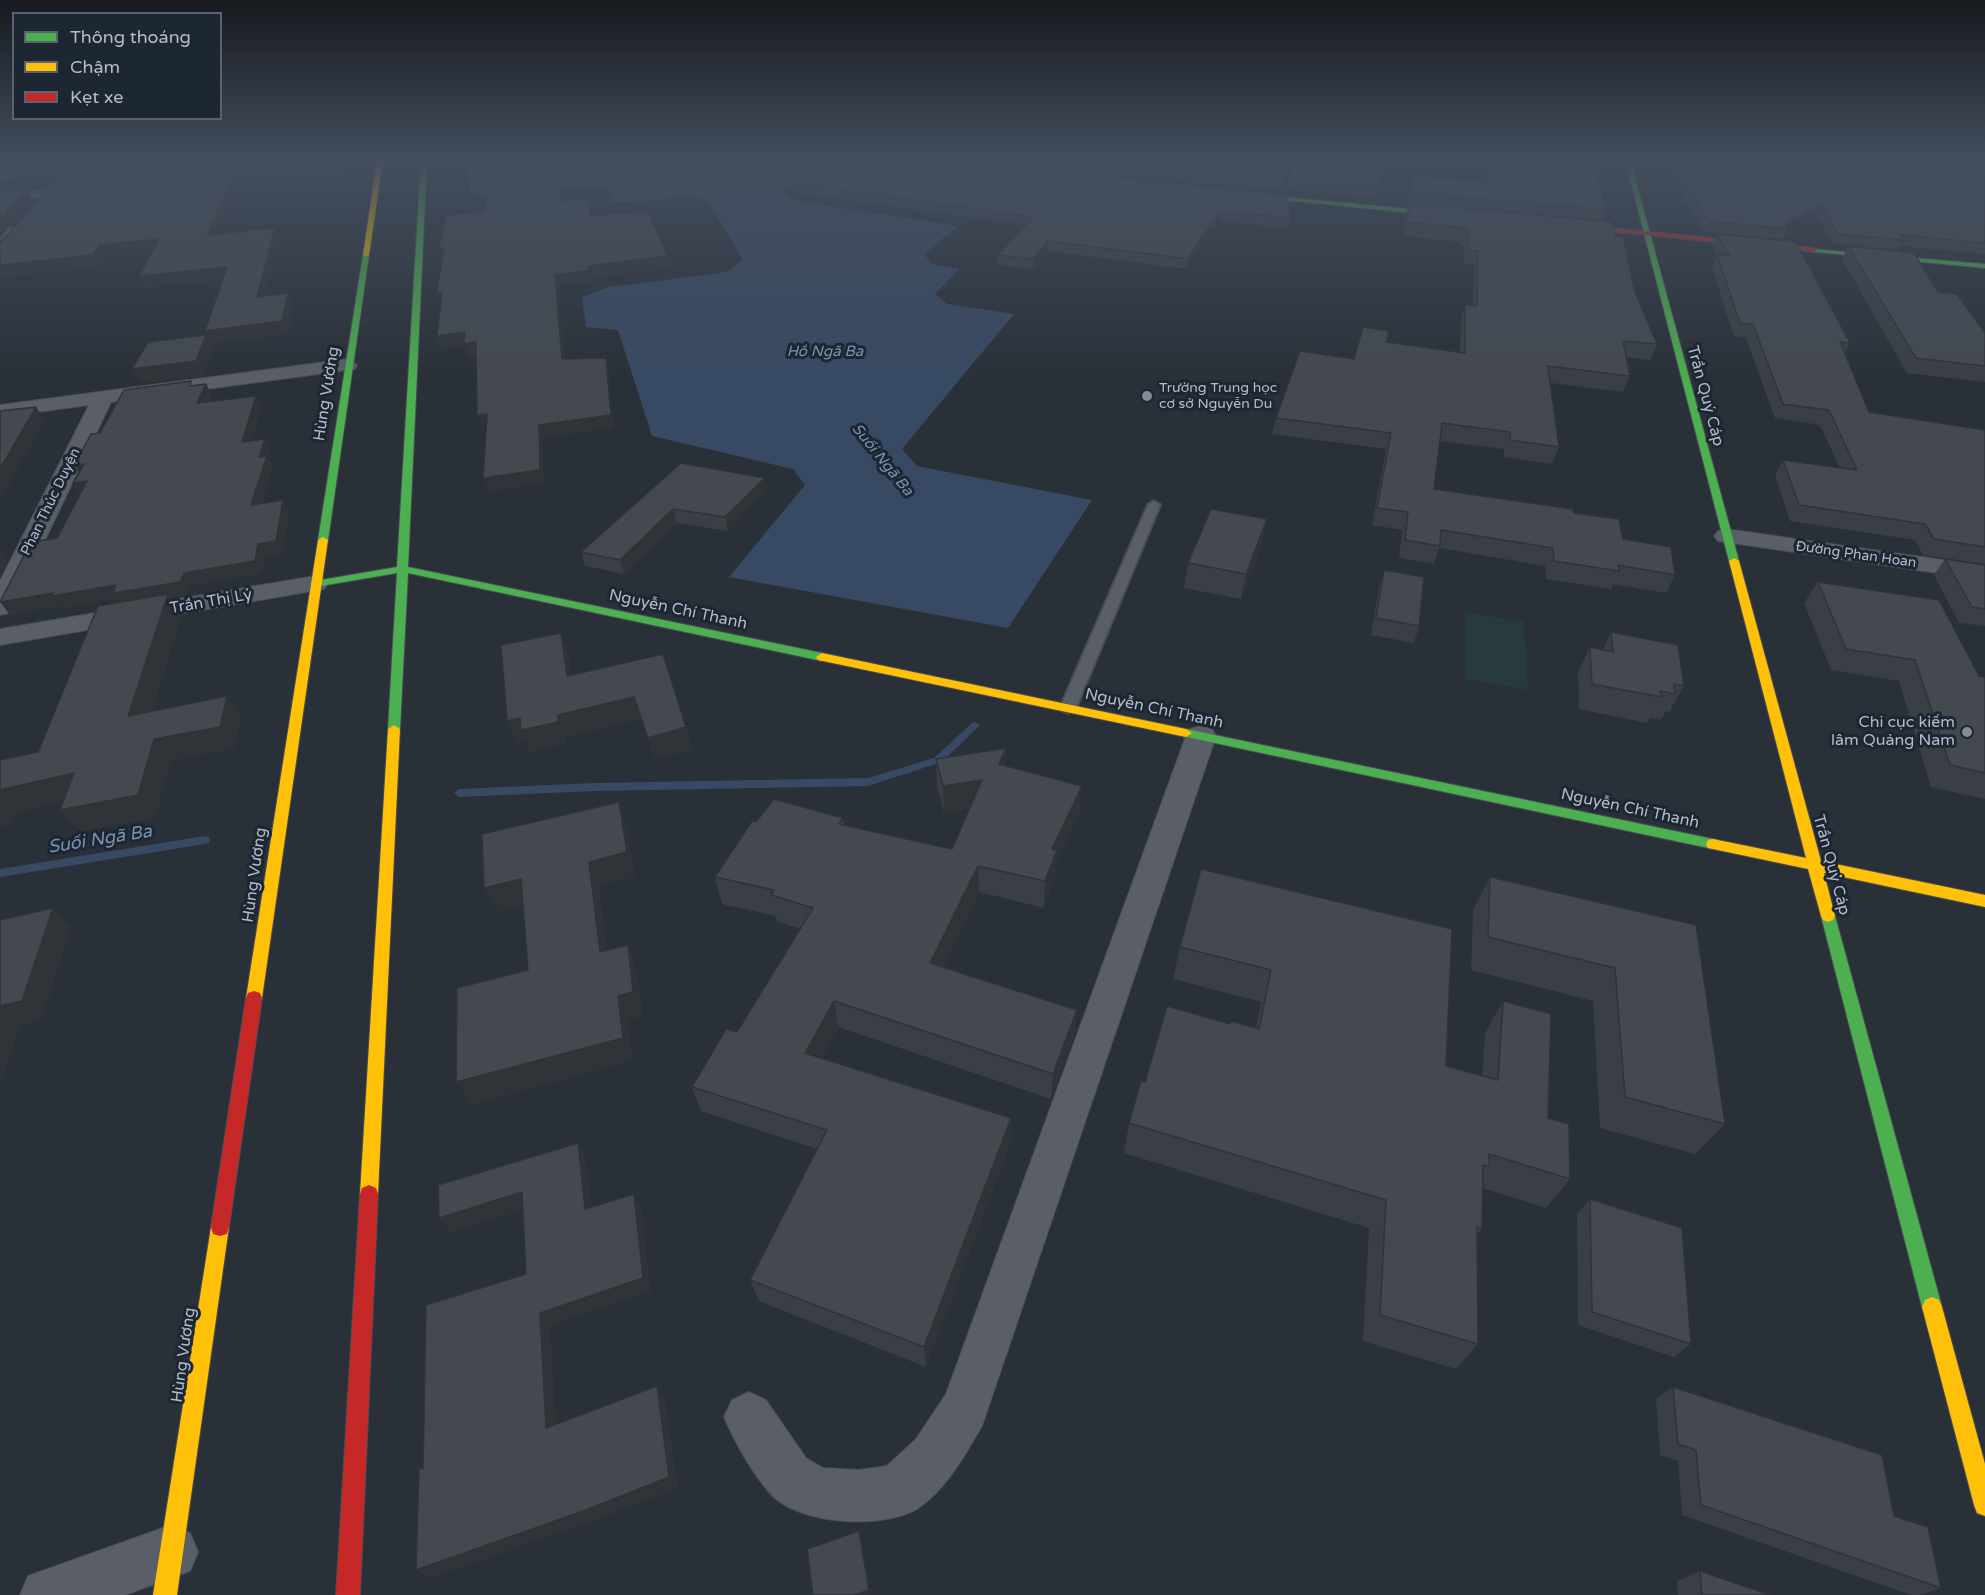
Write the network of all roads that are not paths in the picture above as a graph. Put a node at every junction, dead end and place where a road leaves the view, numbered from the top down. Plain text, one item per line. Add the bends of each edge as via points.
1 (14, 234) edge
2 (368, 234) edge
3 (420, 234) edge
4 (1645, 234) edge
5 (1650, 234) edge
6 (0, 251) edge
7 (1985, 266) edge
8 (348, 365) junction
9 (103, 398) junction
10 (0, 411) edge
11 (1154, 505) dead end
12 (1726, 536) junction
13 (402, 569) junction
14 (1985, 573) edge
15 (315, 584) junction
16 (0, 607) edge
17 (0, 637) edge
18 (1068, 708) junction
19 (1201, 736) junction
20 (1814, 864) junction
21 (1985, 901) edge
22 (749, 1417) dead end
23 (1985, 1505) edge
24 (168, 1574) edge
25 (47, 1595) edge
26 (348, 1595) edge

1 - 6 street
2 - 8 main road, Hùng Vương
3 - 13 main road
4 - 12 main road, Trần Quý Cáp
5 - 7 main road
8 - 9 street
8 - 15 main road, Hùng Vương
9 - 10 street
9 - 16 street, Phan Thúc Duyện
11 - 18 lane
12 - 14 street, Đường Phan Hoan
12 - 20 main road, Trần Quý Cáp
13 - 15 main road, Nguyễn Chí Thanh
13 - 18 main road, Nguyễn Chí Thanh
13 - 26 main road
15 - 17 street, Trần Thị Lý
15 - 24 main road, Hùng Vương
18 - 19 main road, Nguyễn Chí Thanh
19 - 20 main road, Nguyễn Chí Thanh
19 - 22 street via 965,1409 934,1457 898,1490 859,1496 817,1492 788,1476
20 - 21 main road, Nguyễn Chí Thanh
20 - 23 main road, Trần Quý Cáp
24 - 25 street

